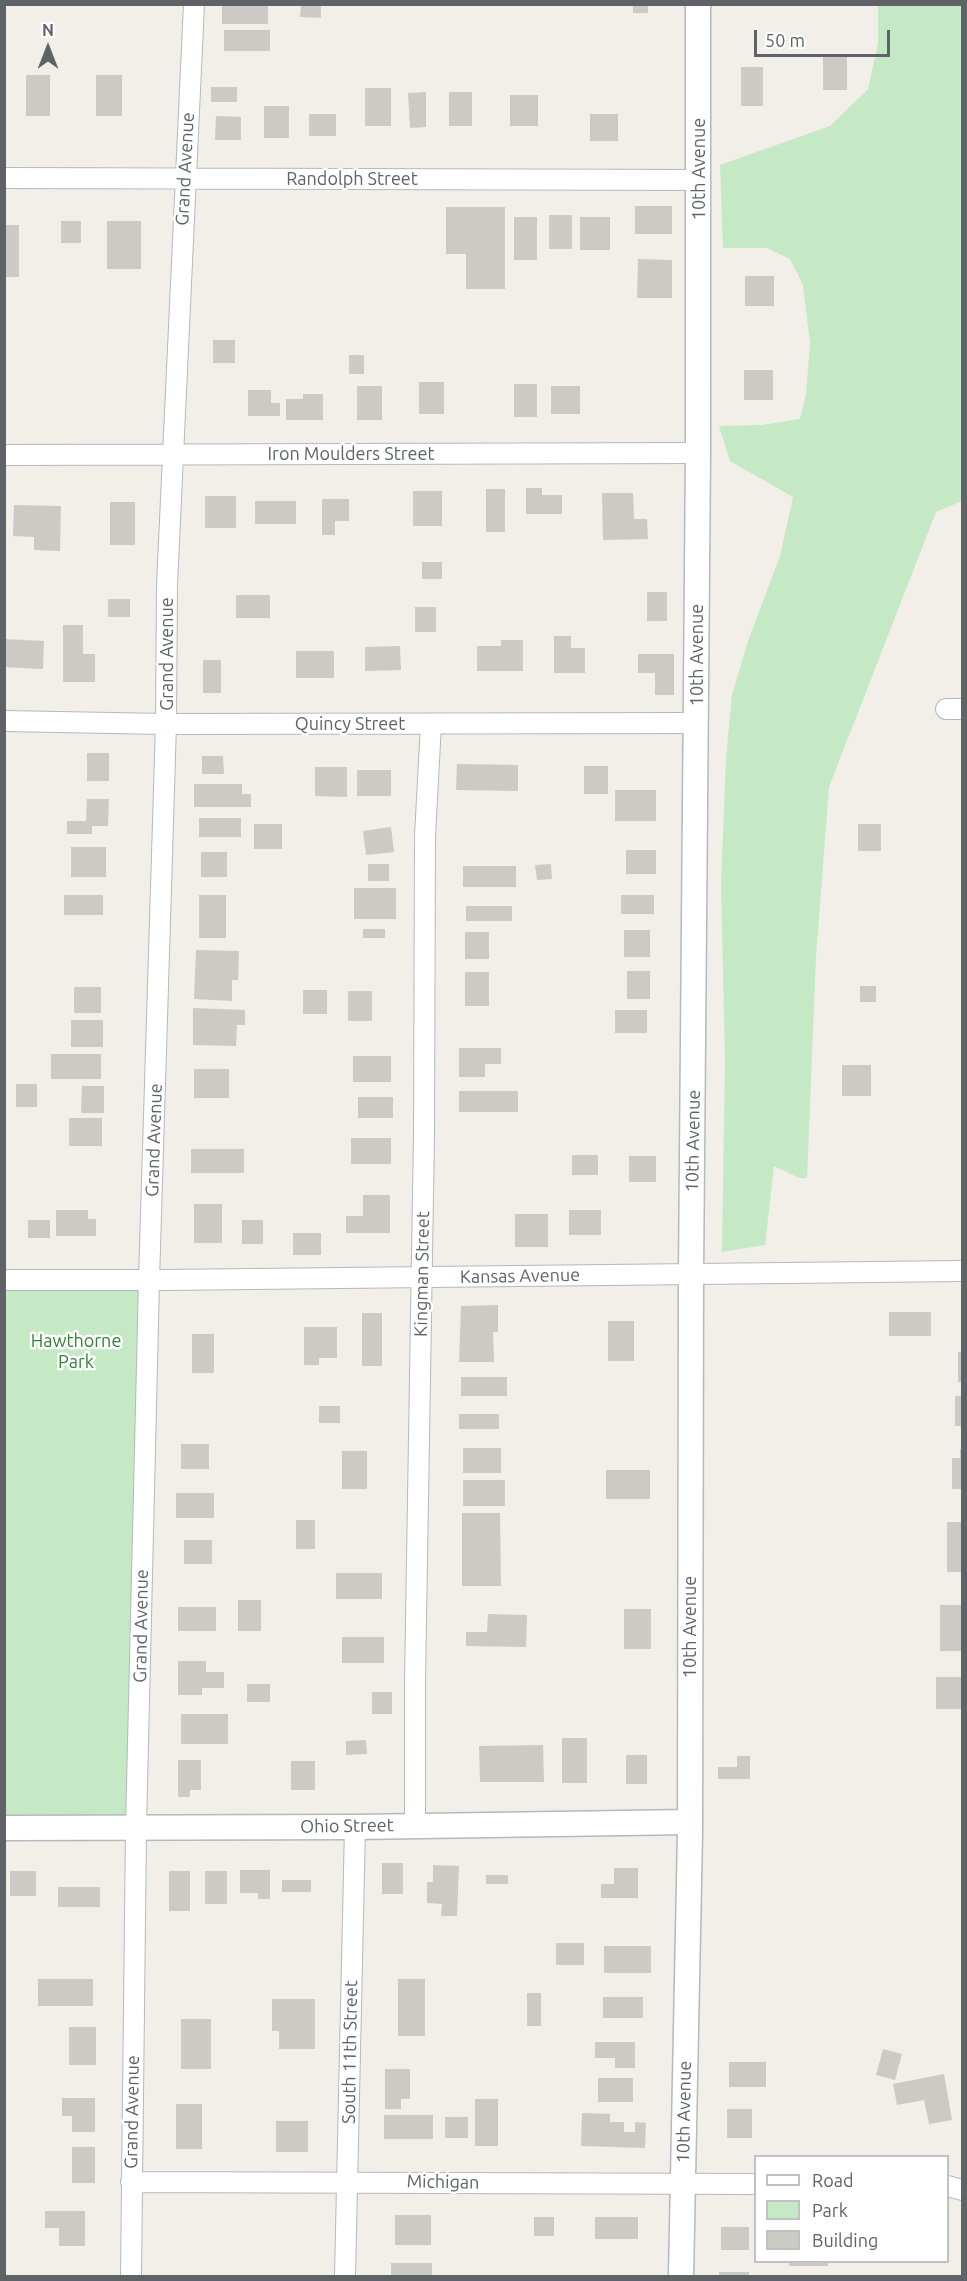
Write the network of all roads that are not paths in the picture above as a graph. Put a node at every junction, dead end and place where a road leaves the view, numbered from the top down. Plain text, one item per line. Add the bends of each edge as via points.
1 (194, 4) edge
2 (698, 4) edge
3 (4, 178) edge
4 (185, 179) junction
5 (699, 180) junction
6 (698, 453) junction
7 (172, 454) junction
8 (4, 455) edge
9 (4, 721) edge
10 (696, 723) junction
11 (166, 724) junction
12 (431, 724) junction
13 (963, 1271) edge
14 (691, 1274) junction
15 (422, 1277) junction
16 (4, 1280) edge
17 (149, 1280) junction
18 (690, 1822) junction
19 (415, 1825) junction
20 (356, 1827) junction
21 (4, 1828) edge
22 (136, 1828) junction
23 (347, 2181) junction
24 (131, 2182) junction
25 (682, 2184) junction
26 (754, 2184) edge
27 (131, 2277) edge
28 (345, 2277) edge
29 (681, 2277) edge

1 - 4 street, Grand Avenue
2 - 5 street, 10th Avenue
3 - 4 street, Randolph Street
4 - 5 street, Randolph Street
4 - 7 street, Grand Avenue
5 - 6 street, 10th Avenue
6 - 7 street, Iron Moulders Street
6 - 10 street, 10th Avenue
7 - 8 street, Iron Moulders Street
7 - 11 street, Grand Avenue
9 - 11 street, Quincy Street
10 - 12 street, Quincy Street
10 - 14 street, 10th Avenue
11 - 12 street, Quincy Street
11 - 17 street, Grand Avenue
12 - 15 street, Kingman Street via 425,836
13 - 14 street, Kansas Avenue
14 - 15 street, Kansas Avenue
14 - 18 street, 10th Avenue
15 - 17 street, Kansas Avenue
15 - 19 street, Kingman Street
16 - 17 street, Kansas Avenue
17 - 22 street, Grand Avenue
18 - 19 street, Ohio Street
18 - 25 street, 10th Avenue
19 - 20 street, Ohio Street
20 - 22 street, Ohio Street
20 - 23 street, South 11th Street
21 - 22 street, Ohio Street
22 - 24 street, Grand Avenue
23 - 24 street, Michigan
23 - 25 street, Michigan
23 - 28 street, South 11th Street
24 - 27 street, Grand Avenue
25 - 26 street, Michigan
25 - 29 street, 10th Avenue

